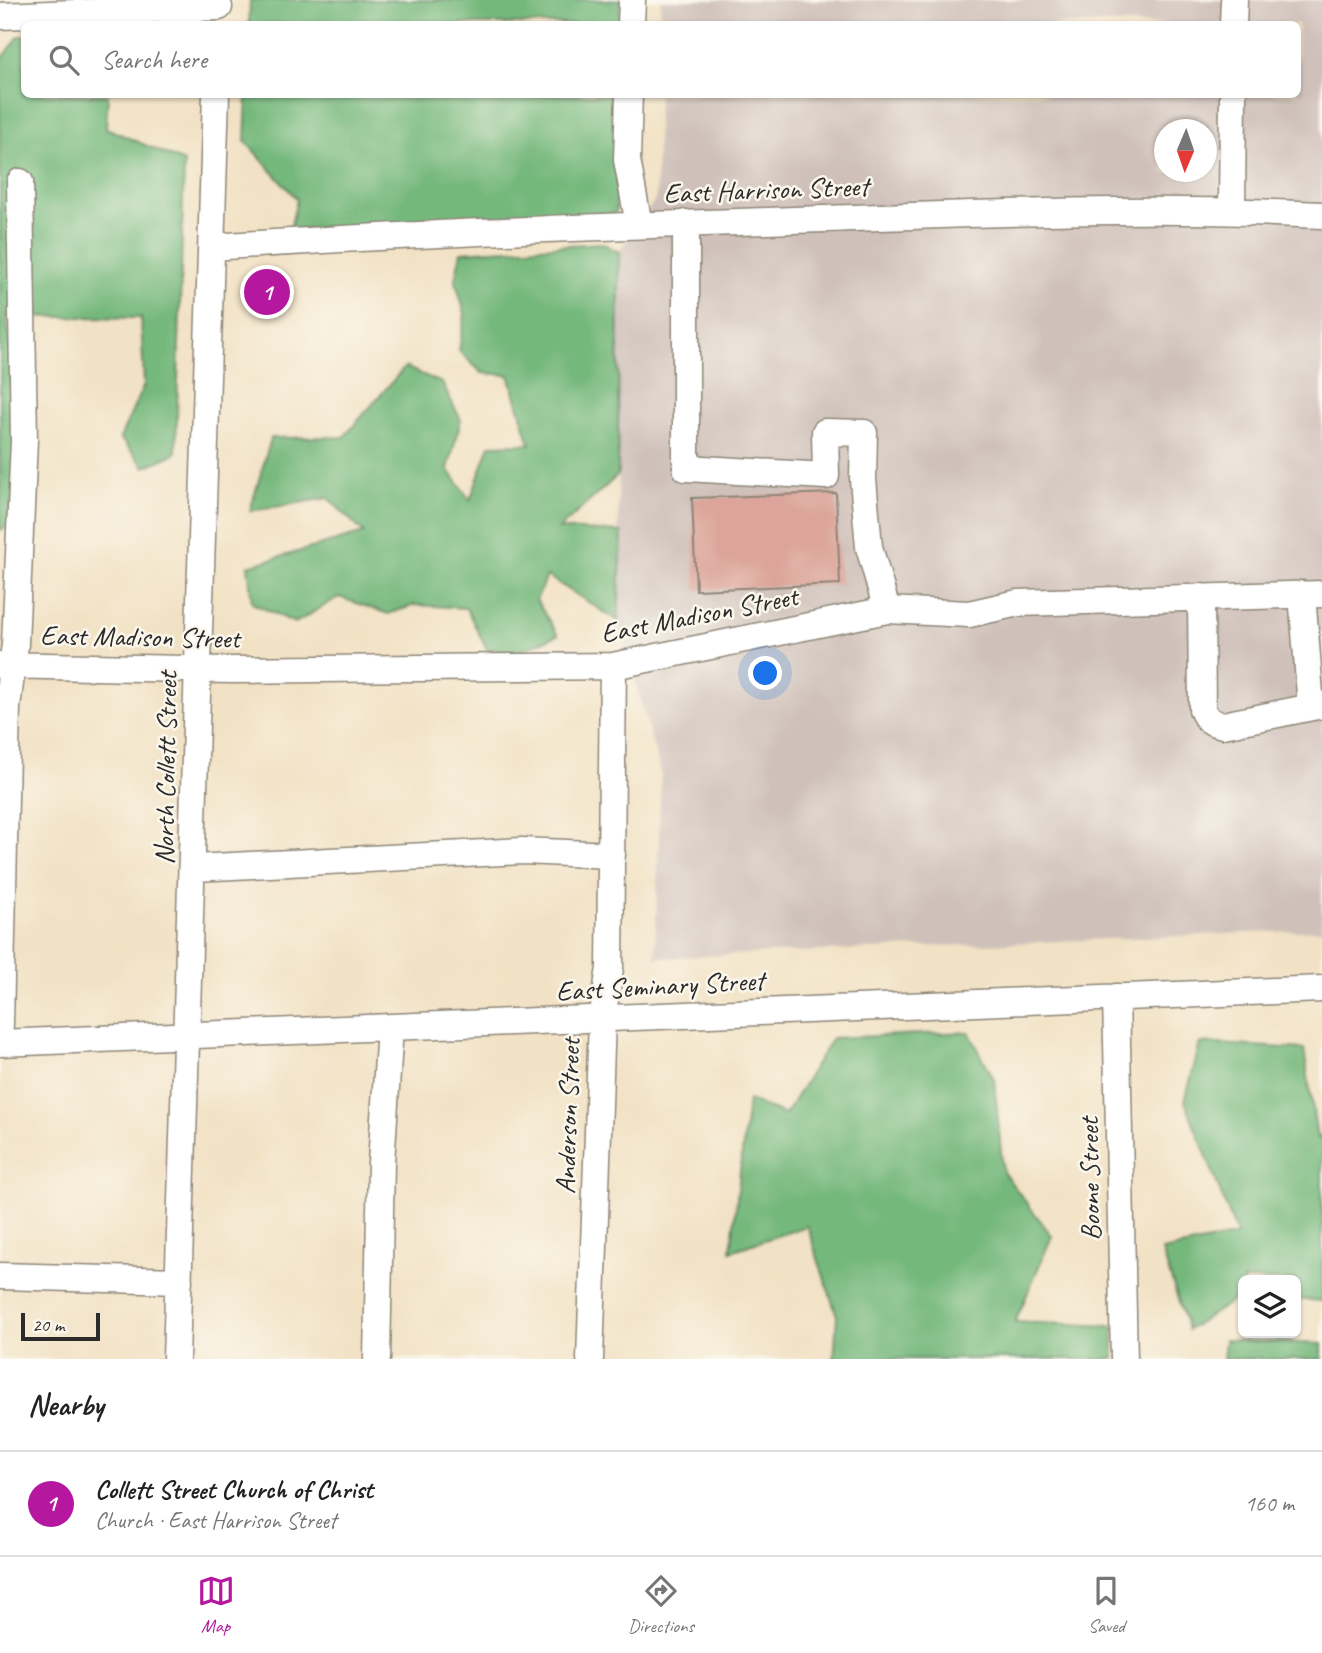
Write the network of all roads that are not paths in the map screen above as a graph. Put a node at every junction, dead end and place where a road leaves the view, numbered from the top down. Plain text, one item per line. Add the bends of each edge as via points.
1 (632, 0) edge
2 (1234, 0) edge
3 (219, 11) edge
4 (0, 16) edge
5 (631, 21) edge
6 (1233, 21) edge
7 (216, 98) edge
8 (629, 98) edge
9 (1233, 98) edge
10 (20, 181) dead end
11 (1232, 210) junction
12 (1322, 215) edge
13 (686, 223) junction
14 (639, 225) junction
15 (212, 247) junction
16 (1312, 594) edge
17 (1201, 597) junction
18 (887, 610) junction
19 (6, 665) edge
20 (613, 666) junction
21 (198, 670) junction
22 (1317, 706) edge
23 (612, 855) junction
24 (194, 868) junction
25 (1322, 989) edge
26 (1116, 997) junction
27 (602, 1019) junction
28 (0, 1025) edge
29 (390, 1028) junction
30 (188, 1035) junction
31 (0, 1043) edge
32 (0, 1276) edge
33 (179, 1281) junction
34 (176, 1359) edge
35 (377, 1359) edge
36 (590, 1359) edge
37 (1124, 1359) edge

1 - 5 street
2 - 6 street
3 - 4 street
7 - 15 street, North Collett Street
8 - 14 street via 627,160
9 - 11 street
10 - 19 street via 24,440
11 - 12 street, East Harrison Street
11 - 13 street, East Harrison Street
13 - 14 street, East Harrison Street
13 - 18 street via 686,468 826,476 825,432 864,433 869,547
14 - 15 street, East Harrison Street
15 - 21 street, North Collett Street
16 - 17 street, East Madison Street
16 - 22 street
17 - 18 street, East Madison Street via 1018,603 969,614
17 - 22 street via 1205,718 1223,725
18 - 20 street, East Madison Street
19 - 21 street, East Madison Street
19 - 28 street
20 - 21 street, East Madison Street
20 - 23 street, Anderson Street
21 - 24 street, North Collett Street
23 - 24 street via 522,851
23 - 27 street, Anderson Street via 610,968
24 - 30 street, North Collett Street
25 - 26 street, East Seminary Street
26 - 27 street, East Seminary Street
26 - 37 street, Boone Street
27 - 29 street, East Seminary Street
27 - 36 street, Anderson Street
29 - 30 street, East Seminary Street
29 - 35 street via 381,1163
30 - 31 street, East Seminary Street
30 - 33 street, North Collett Street
32 - 33 street
33 - 34 street, North Collett Street

